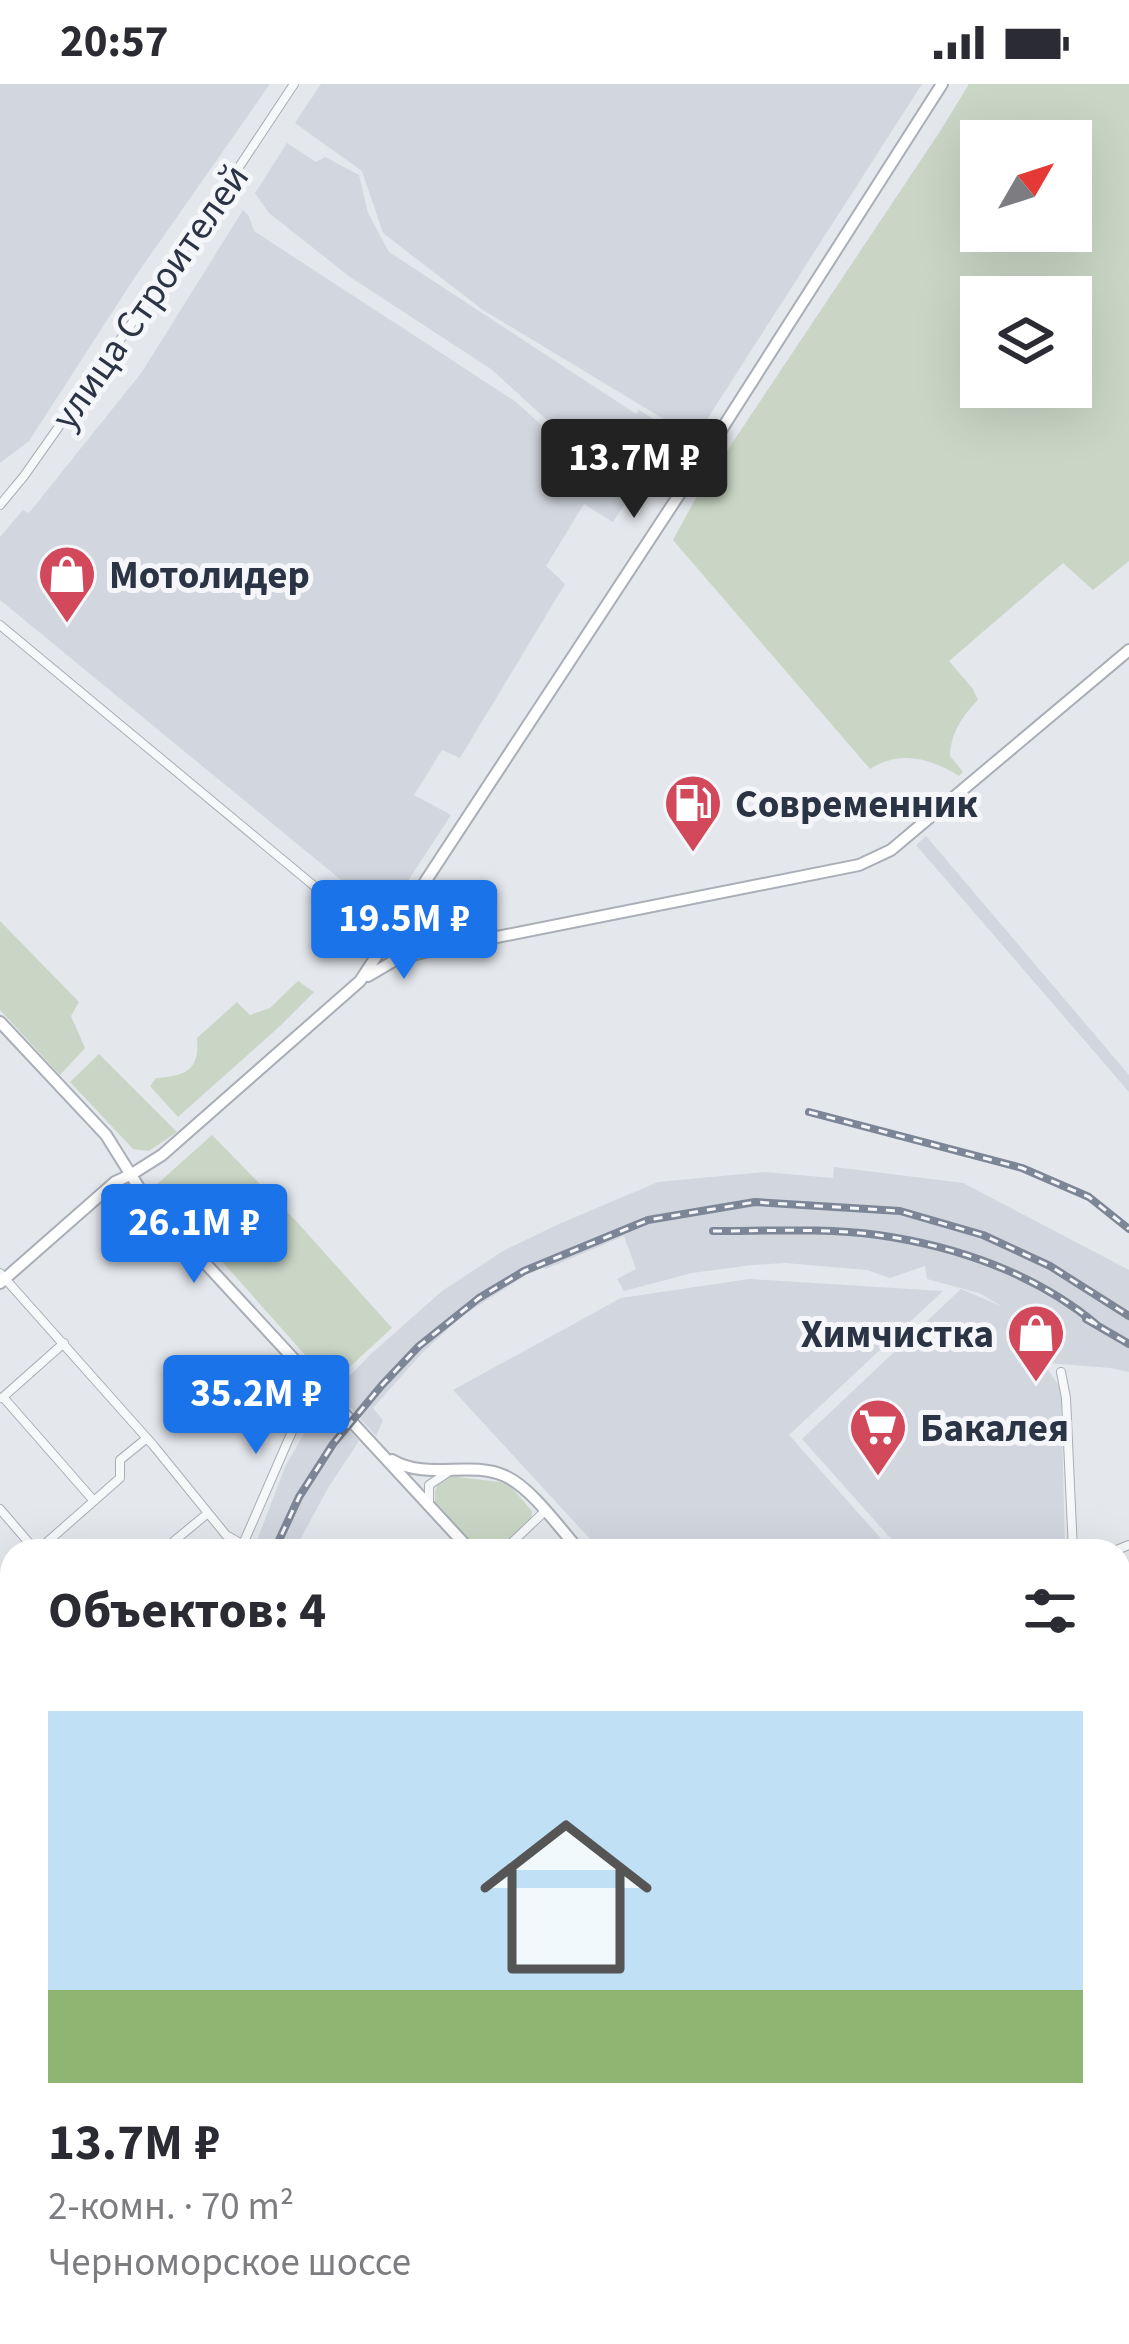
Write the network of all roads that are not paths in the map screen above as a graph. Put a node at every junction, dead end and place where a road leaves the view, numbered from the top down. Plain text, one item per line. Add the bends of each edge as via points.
1 (294, 84) edge
2 (942, 84) edge
3 (0, 505) edge
4 (0, 625) edge
5 (1129, 650) edge
6 (385, 945) junction
7 (432, 950) junction
8 (360, 981) junction
9 (0, 1022) edge
10 (162, 1154) junction
11 (132, 1174) junction
12 (173, 1228) junction
13 (2, 1277) edge
14 (64, 1343) junction
15 (1061, 1372) dead end
16 (314, 1381) junction
17 (2, 1398) edge
18 (147, 1438) junction
19 (379, 1452) junction
20 (452, 1471) junction
21 (94, 1501) junction
22 (429, 1505) junction
23 (0, 1509) edge
24 (544, 1512) junction
25 (208, 1513) junction
26 (26, 1539) edge
27 (50, 1539) edge
28 (177, 1539) edge
29 (231, 1539) edge
30 (245, 1539) edge
31 (459, 1539) edge
32 (516, 1539) edge
33 (569, 1539) edge
34 (1072, 1539) edge

1 - 3 street, улица Строителей
2 - 6 main road
4 - 6 street
5 - 7 main road via 891,850 860,865
6 - 7 main road
6 - 8 main road
7 - 8 main road
8 - 10 main road
9 - 11 main road
10 - 11 main road
10 - 12 main road via 146,1187
11 - 12 main road
11 - 13 main road
12 - 16 main road
13 - 14 street
14 - 17 street
14 - 18 street
15 - 34 street
16 - 19 main road
16 - 30 street
17 - 21 street
18 - 21 street via 120,1460 121,1478
18 - 25 street
19 - 20 main road via 405,1467
19 - 22 main road
20 - 22 street via 429,1485
20 - 24 main road via 502,1474
21 - 27 street
22 - 31 main road
23 - 26 street
24 - 32 street
24 - 33 main road
25 - 28 street
25 - 29 street

